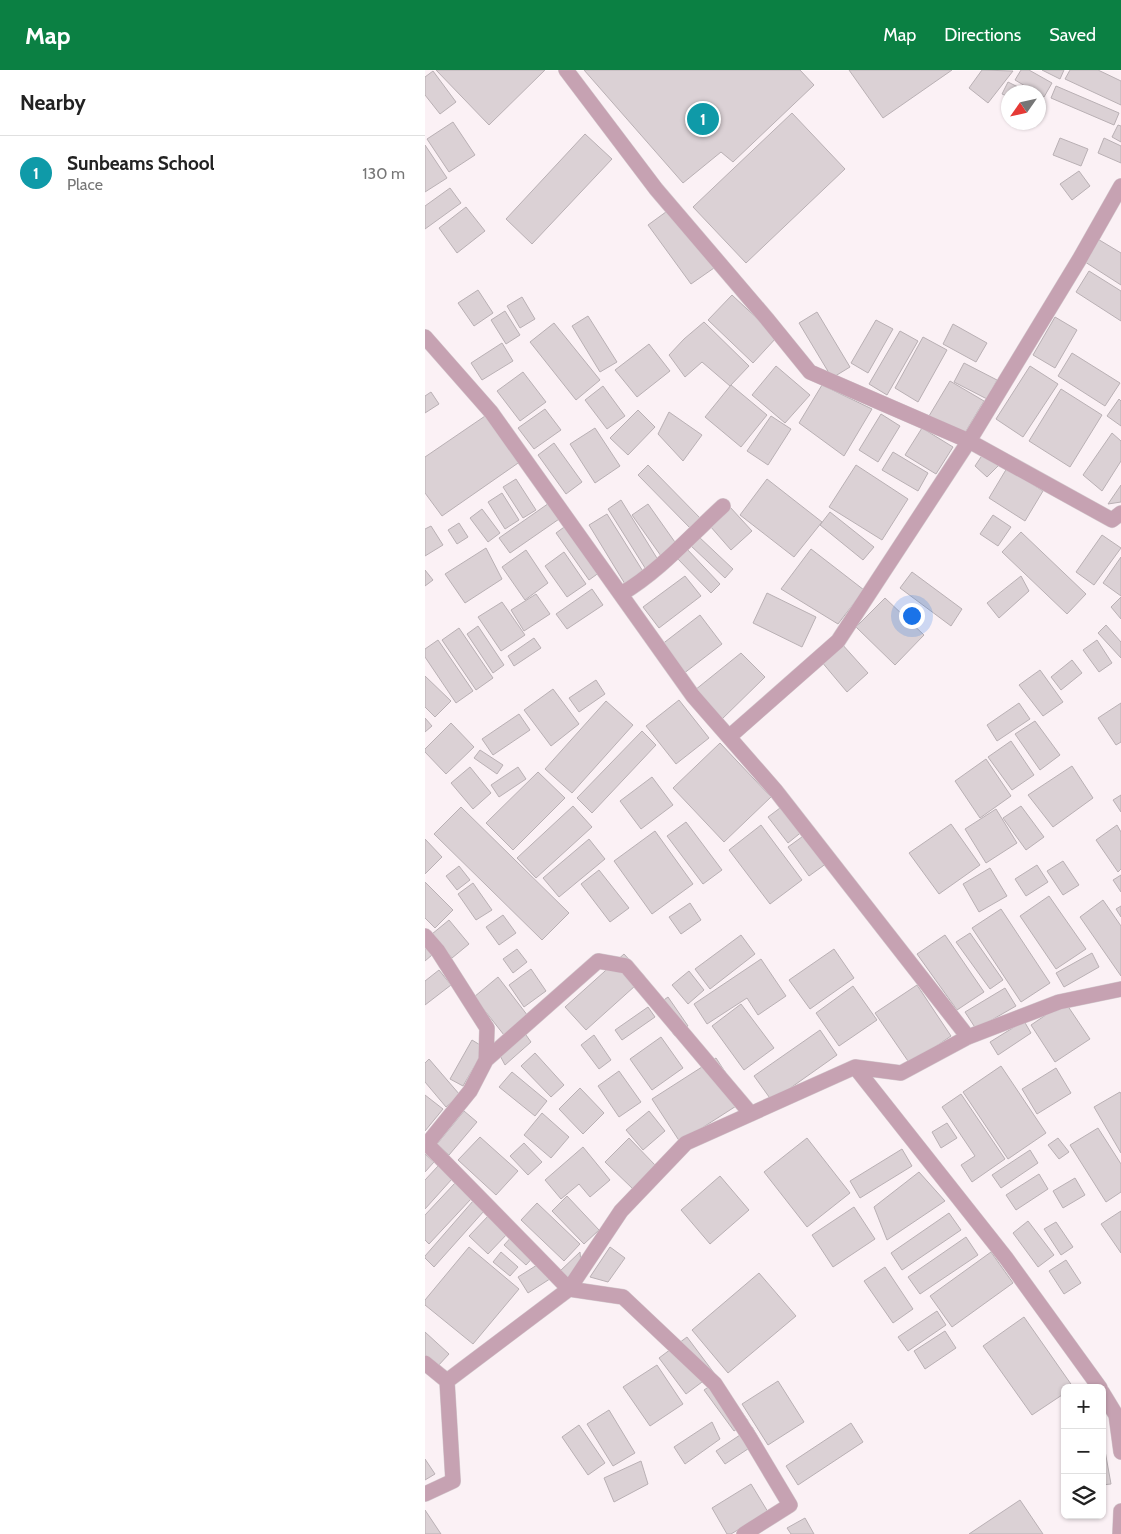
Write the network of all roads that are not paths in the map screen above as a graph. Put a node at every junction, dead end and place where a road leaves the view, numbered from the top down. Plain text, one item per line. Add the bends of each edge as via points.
1 (566, 70) edge
2 (1121, 186) edge
3 (425, 337) edge
4 (969, 441) junction
5 (723, 506) dead end
6 (1121, 514) edge
7 (621, 594) junction
8 (729, 737) junction
9 (425, 936) edge
10 (1121, 989) edge
11 (968, 1037) junction
12 (486, 1060) junction
13 (855, 1067) junction
14 (751, 1114) junction
15 (426, 1143) edge
16 (569, 1289) junction
17 (425, 1363) edge
18 (447, 1381) junction
19 (1097, 1384) edge
20 (1106, 1399) edge
21 (1121, 1452) edge
22 (425, 1494) edge
23 (1121, 1511) edge
24 (744, 1534) edge
25 (1120, 1534) edge

1 - 4 street via 656,189 810,372
2 - 4 street
3 - 7 street via 491,412
4 - 6 street via 1112,520
4 - 8 street via 838,641
5 - 7 street via 663,564
7 - 8 street via 693,696
8 - 11 street via 776,791
9 - 12 street via 487,1028
10 - 11 street via 1059,1002
11 - 13 street via 901,1073
12 - 14 street via 598,961 626,966
12 - 15 street via 470,1091
13 - 14 street
13 - 19 street via 1006,1258
14 - 16 street via 687,1143 621,1211
15 - 16 street
16 - 18 street
16 - 24 street via 623,1297 715,1384 790,1505
17 - 18 street
18 - 22 street via 453,1481
20 - 21 street via 1116,1415
23 - 25 street

